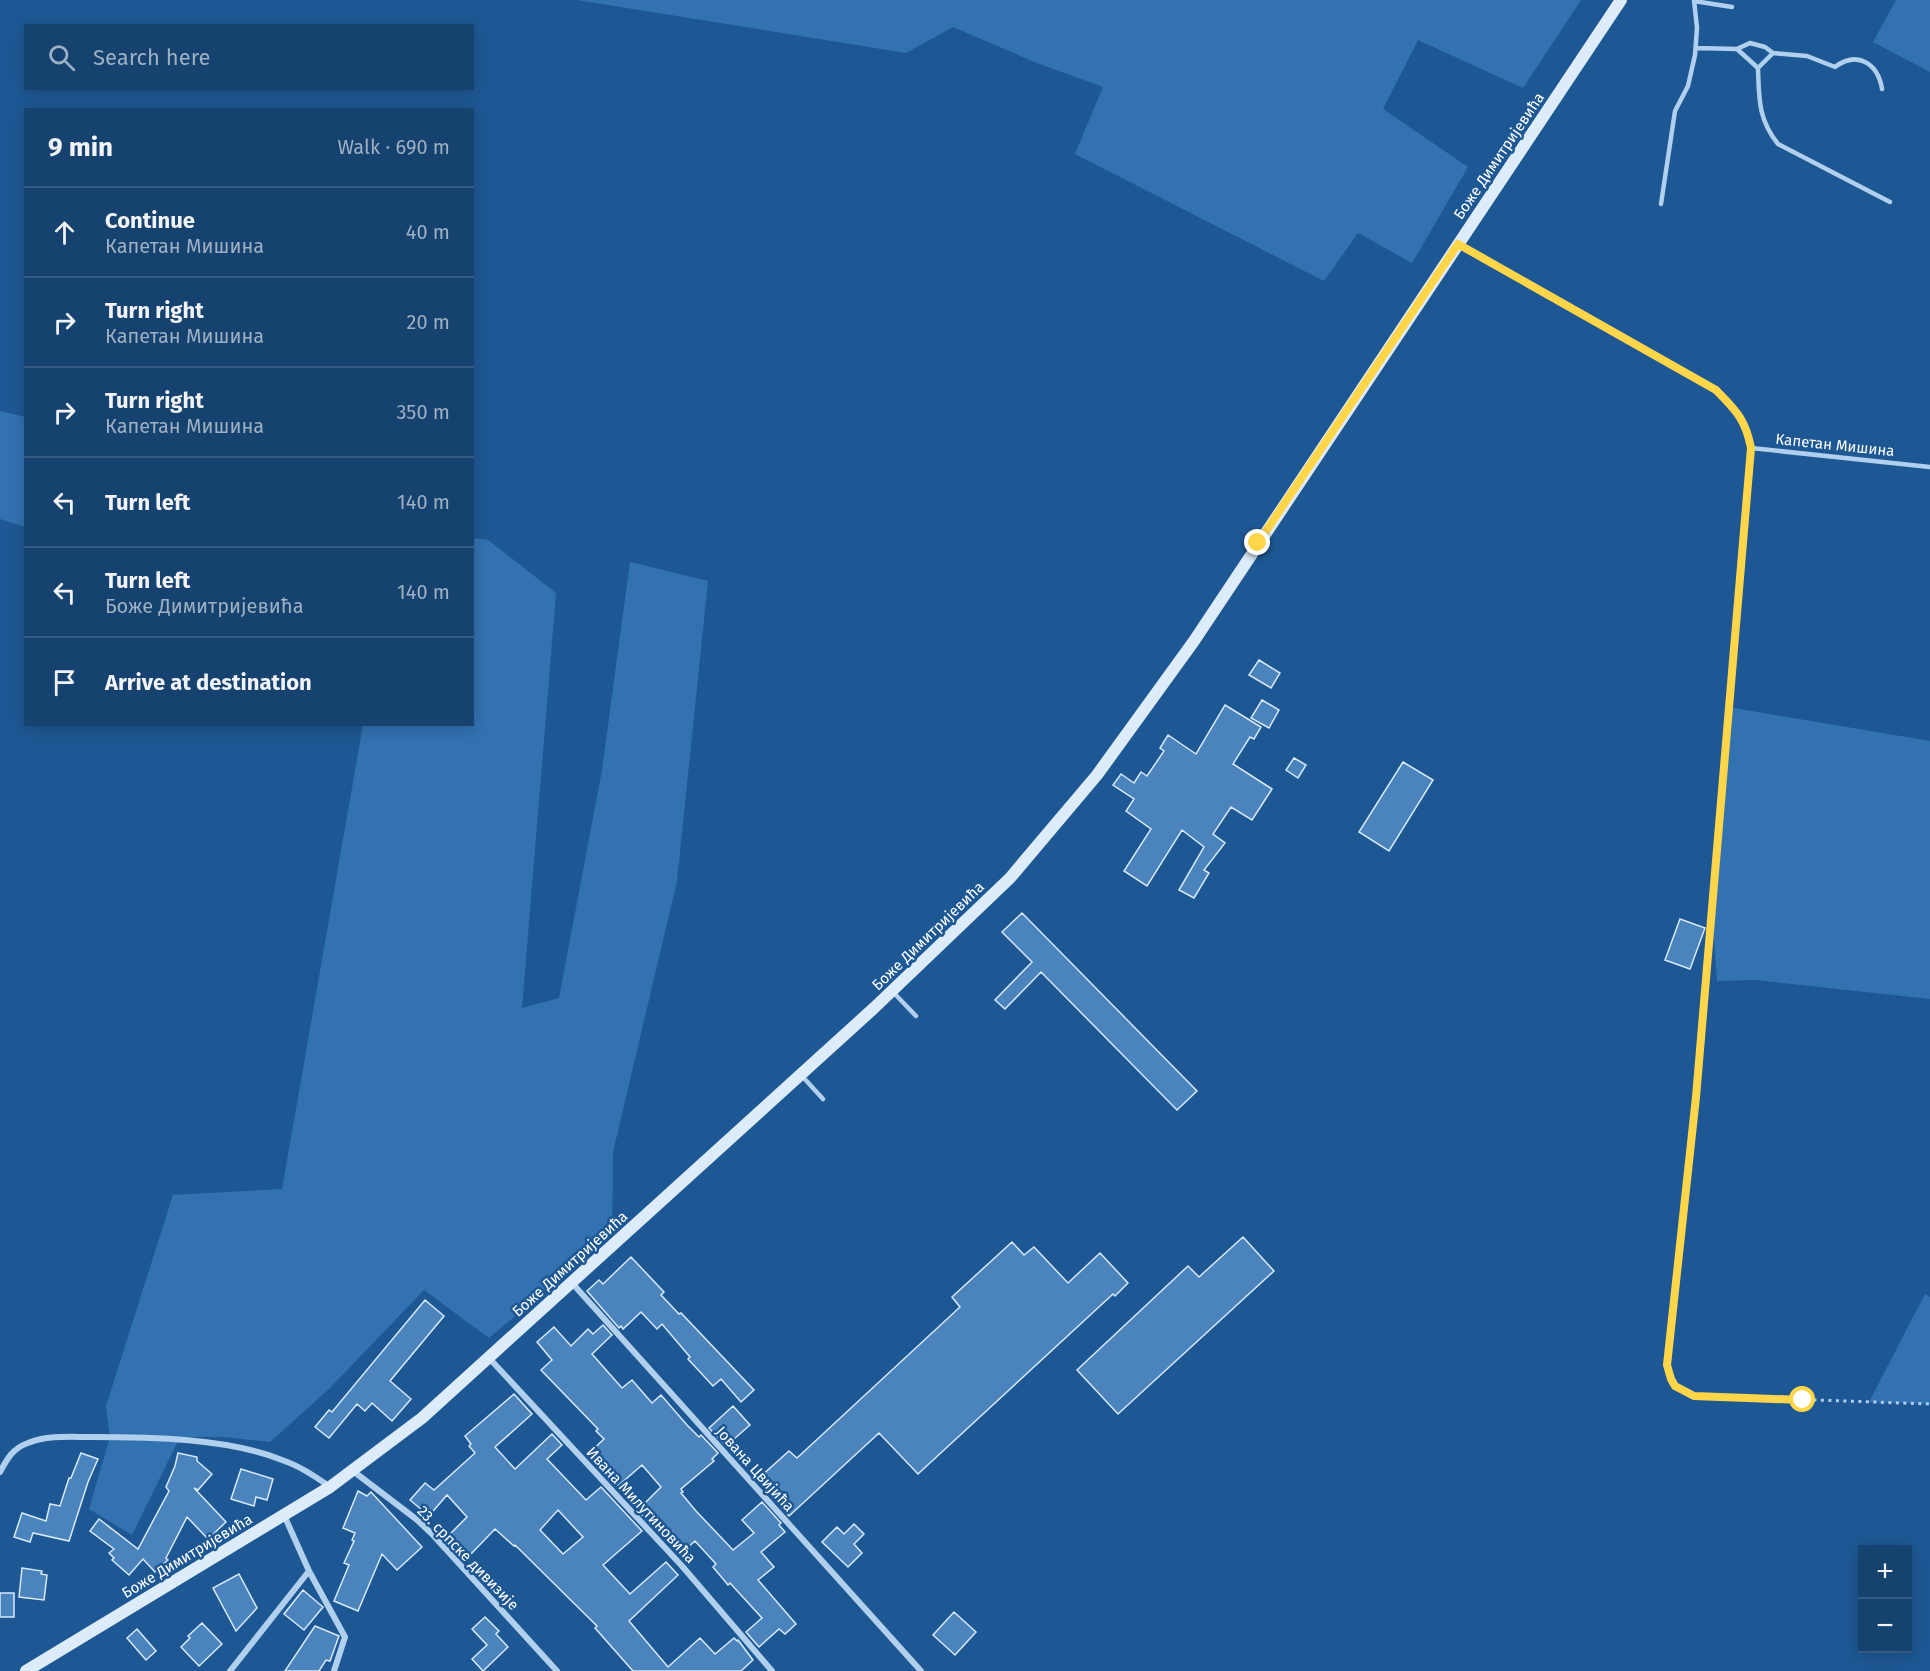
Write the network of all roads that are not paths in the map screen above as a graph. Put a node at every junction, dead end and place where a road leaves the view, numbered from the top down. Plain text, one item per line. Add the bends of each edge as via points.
1 (1621, 0) edge
2 (1694, 1) edge
3 (1732, 7) dead end
4 (1696, 48) junction
5 (1737, 49) junction
6 (1773, 53) junction
7 (1758, 68) junction
8 (1882, 89) dead end
9 (1890, 202) dead end
10 (1661, 204) dead end
11 (1458, 244) junction
12 (1751, 448) junction
13 (1930, 467) edge
14 (892, 991) junction
15 (916, 1016) dead end
16 (800, 1073) junction
17 (1696, 1097) road end
18 (823, 1099) dead end
19 (572, 1282) junction
20 (488, 1358) junction
21 (353, 1471) junction
22 (0, 1472) edge
23 (330, 1487) junction
24 (284, 1515) junction
25 (309, 1571) junction
26 (26, 1671) edge
27 (230, 1671) edge
28 (334, 1671) edge
29 (557, 1671) edge
30 (772, 1671) edge
31 (921, 1671) edge

1 - 11 main road, Боже Димитријевића
2 - 3 lane
2 - 4 lane
4 - 5 lane
4 - 10 lane via 1688,86 1675,111
5 - 6 lane via 1750,43
5 - 7 lane
6 - 7 lane
6 - 8 lane via 1807,56 1835,67 1845,60 1858,59 1869,64 1880,78
7 - 9 lane via 1760,111 1778,144
11 - 12 street via 1716,390 1741,416
11 - 14 main road, Боже Димитријевића via 1194,641 1097,775 1010,878
12 - 13 lane, Капетан Мишина
12 - 17 street
14 - 15 lane
14 - 16 main road, Боже Димитријевића
16 - 18 lane
16 - 19 main road, Боже Димитријевића
19 - 20 main road, Боже Димитријевића
19 - 31 street, Јована Цвијића
20 - 21 main road, Боже Димитријевића via 422,1418
20 - 30 street, Ивана Милутиновића via 682,1566
21 - 23 main road, Боже Димитријевића
21 - 29 street, 23. српске дивизије via 432,1534
22 - 23 street via 15,1449 49,1437 147,1437 236,1447 281,1459
23 - 24 main road, Боже Димитријевића
24 - 25 street
24 - 26 main road, Боже Димитријевића
25 - 27 street
25 - 28 street via 345,1637

